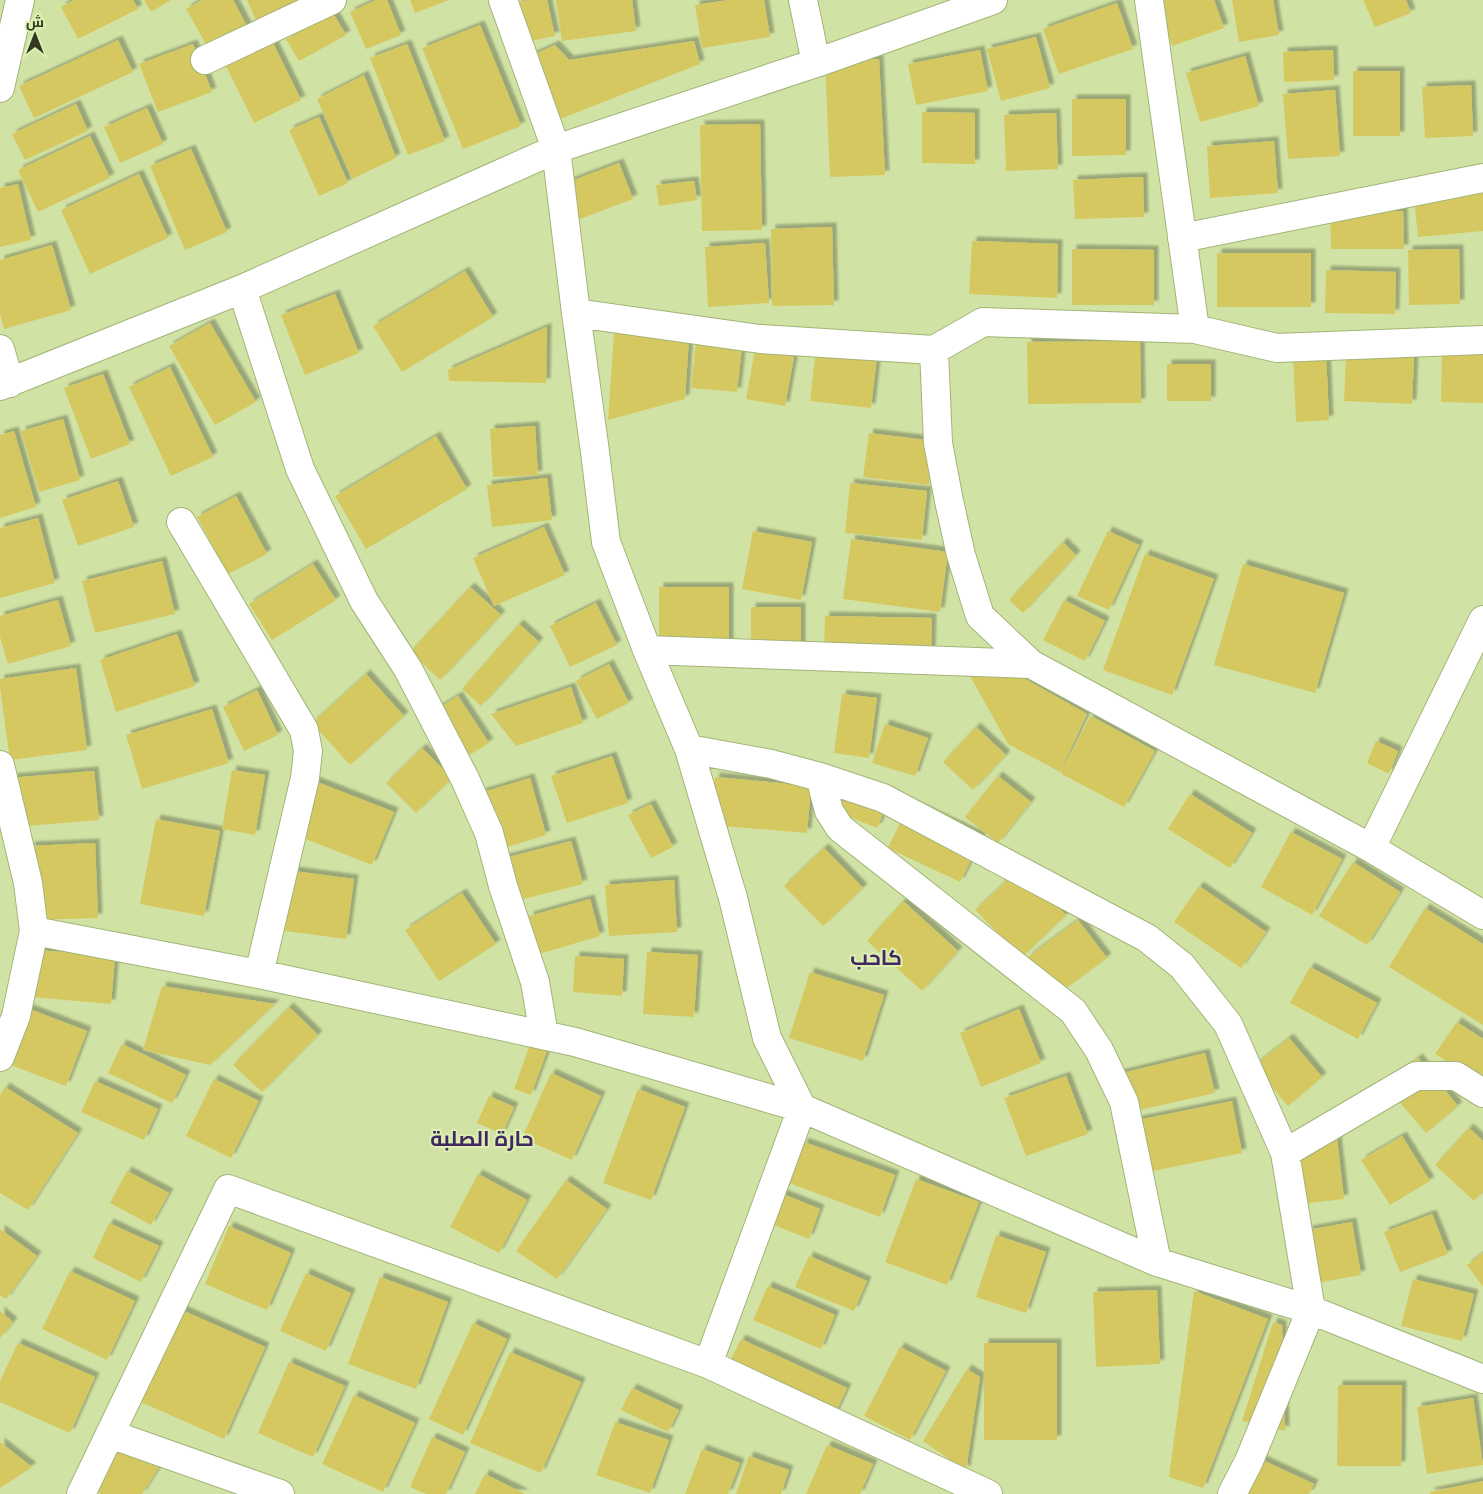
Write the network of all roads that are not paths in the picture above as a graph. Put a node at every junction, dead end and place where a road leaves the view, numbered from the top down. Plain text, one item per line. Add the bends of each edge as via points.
1 (20, 0) edge
2 (332, 0) edge
3 (503, 0) edge
4 (803, 0) edge
5 (993, 0) edge
6 (1149, 0) edge
7 (205, 60) dead end
8 (816, 63) junction
9 (0, 88) edge
10 (556, 149) junction
11 (1483, 178) edge
12 (1182, 238) junction
13 (242, 289) junction
14 (576, 313) junction
15 (1195, 329) junction
16 (1483, 340) edge
17 (0, 349) edge
18 (934, 350) junction
19 (5, 385) edge
20 (181, 522) dead end
21 (1483, 620) edge
22 (647, 650) junction
23 (1031, 664) junction
24 (690, 749) junction
25 (0, 765) edge
26 (820, 777) junction
27 (1371, 848) junction
28 (1483, 915) edge
29 (34, 931) junction
30 (259, 974) junction
31 (8, 1013) edge
32 (544, 1035) junction
33 (0, 1057) edge
34 (1483, 1092) edge
35 (802, 1108) junction
36 (1285, 1153) junction
37 (1157, 1262) junction
38 (1311, 1310) junction
39 (708, 1364) junction
40 (1483, 1379) edge
41 (110, 1434) junction
42 (81, 1494) edge
43 (280, 1494) edge
44 (988, 1494) edge
45 (1233, 1494) edge

1 - 9 street
2 - 7 street
3 - 10 street
4 - 8 street
5 - 8 street
6 - 12 street
8 - 10 street
10 - 13 street
10 - 14 street
11 - 12 street
12 - 15 street
13 - 19 street
13 - 32 street via 300,469 364,601 408,669 489,833 535,982
14 - 18 street via 760,340
14 - 22 street via 606,542
15 - 16 street via 1278,348
15 - 18 street via 982,322
17 - 19 street
18 - 23 street via 938,443 961,555 980,616
20 - 30 street via 304,730 308,751 305,778
21 - 27 street
22 - 23 street
22 - 24 street
23 - 27 street
24 - 26 street
24 - 35 street via 733,898 767,1038
25 - 29 street via 28,882
26 - 36 street via 883,798 1147,938 1182,966 1228,1024
26 - 37 street via 829,810 840,828 1074,1011 1099,1050 1124,1102
27 - 28 street
29 - 30 street
29 - 31 street
30 - 32 street
31 - 33 street
32 - 35 street
34 - 36 street via 1456,1076 1416,1076
35 - 37 street
35 - 39 street
36 - 38 street
37 - 38 street
38 - 40 street
38 - 45 street
39 - 41 street via 228,1189
39 - 44 street
41 - 42 street
41 - 43 street

